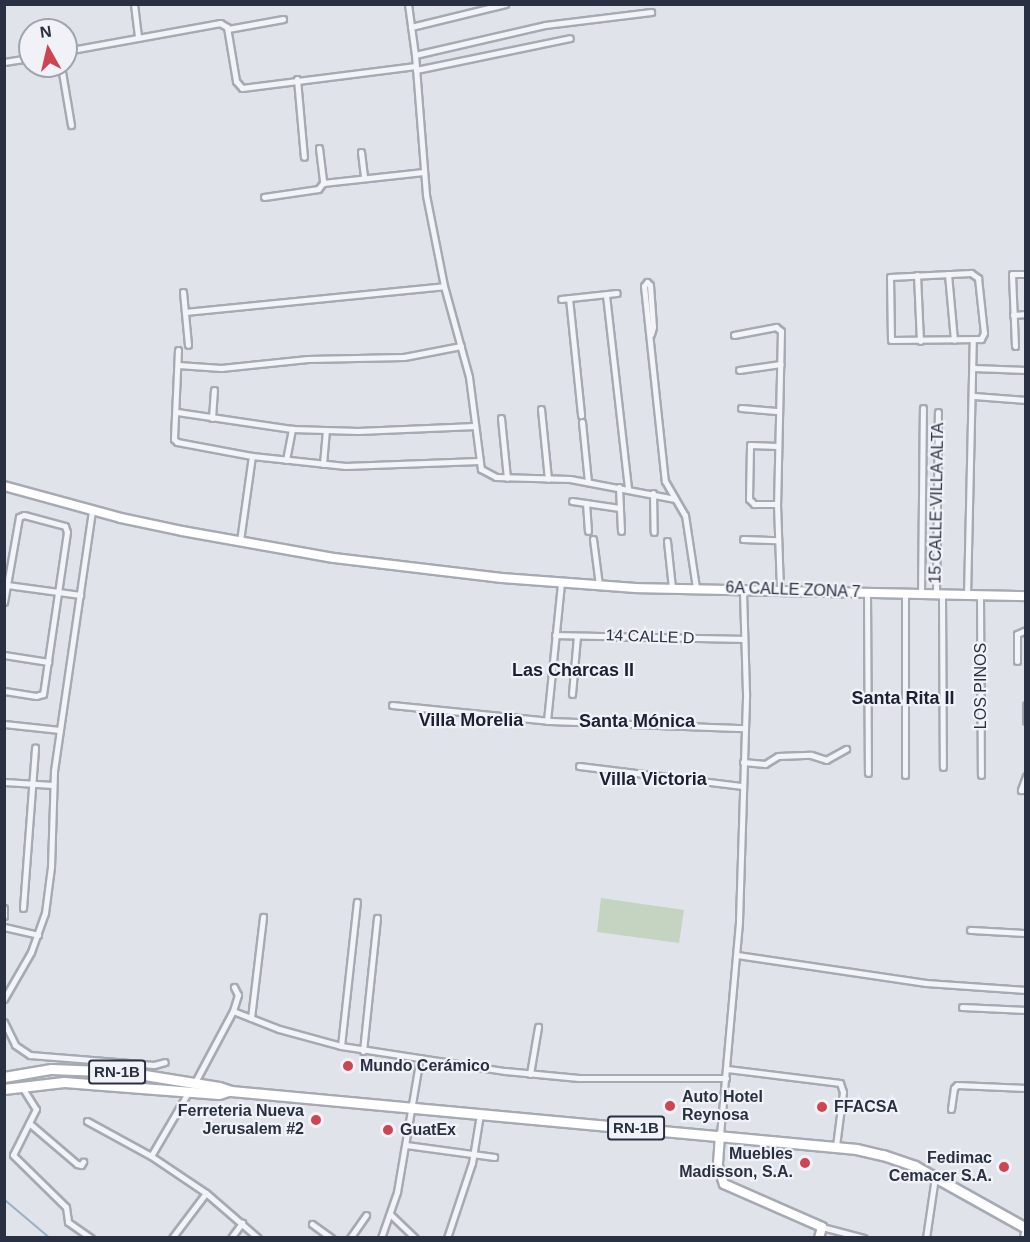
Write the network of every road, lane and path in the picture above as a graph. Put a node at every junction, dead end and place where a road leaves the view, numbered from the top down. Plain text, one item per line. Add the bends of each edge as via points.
1 (134, 4) edge
2 (408, 4) edge
3 (505, 4) edge
4 (651, 12) dead end
5 (283, 19) dead end
6 (411, 27) junction
7 (228, 29) junction
8 (138, 38) junction
9 (570, 38) dead end
10 (78, 49) edge
11 (415, 55) junction
12 (416, 68) junction
13 (63, 78) edge
14 (297, 79) junction
15 (70, 125) dead end
16 (319, 148) dead end
17 (361, 152) dead end
18 (304, 157) dead end
19 (423, 172) junction
20 (364, 178) junction
21 (323, 183) junction
22 (264, 197) dead end
23 (948, 274) junction
24 (1026, 274) edge
25 (918, 275) junction
26 (444, 286) junction
27 (183, 292) dead end
28 (617, 293) dead end
29 (606, 295) junction
30 (569, 298) junction
31 (561, 299) dead end
32 (185, 312) junction
33 (1026, 314) edge
34 (1013, 315) junction
35 (651, 334) junction
36 (734, 335) dead end
37 (954, 340) junction
38 (920, 341) junction
39 (973, 341) junction
40 (189, 345) dead end
41 (461, 346) junction
42 (1015, 346) dead end
43 (178, 350) dead end
44 (781, 364) junction
45 (178, 365) junction
46 (973, 368) junction
47 (739, 370) dead end
48 (1026, 370) edge
49 (214, 390) dead end
50 (974, 396) junction
51 (1026, 400) edge
52 (741, 408) dead end
53 (923, 408) dead end
54 (541, 409) dead end
55 (779, 411) junction
56 (177, 412) junction
57 (938, 412) dead end
58 (581, 415) dead end
59 (212, 418) junction
60 (501, 418) dead end
61 (582, 422) dead end
62 (475, 426) junction
63 (292, 429) junction
64 (326, 430) junction
65 (777, 446) junction
66 (252, 456) junction
67 (286, 460) junction
68 (479, 461) junction
69 (323, 464) junction
70 (507, 478) junction
71 (548, 479) junction
72 (588, 482) junction
73 (4, 486) edge
74 (620, 487) junction
75 (628, 488) junction
76 (653, 493) junction
77 (675, 499) junction
78 (572, 501) dead end
79 (586, 503) junction
80 (777, 504) junction
81 (619, 508) junction
82 (92, 510) junction
83 (588, 531) dead end
84 (621, 531) dead end
85 (654, 532) dead end
86 (593, 538) dead end
87 (743, 538) dead end
88 (777, 540) junction
89 (240, 541) junction
90 (667, 541) dead end
91 (561, 583) junction
92 (8, 585) junction
93 (599, 585) junction
94 (672, 588) junction
95 (696, 588) junction
96 (743, 588) junction
97 (780, 589) junction
98 (58, 592) junction
99 (867, 592) junction
100 (905, 594) junction
101 (921, 594) junction
102 (939, 595) junction
103 (80, 596) junction
104 (967, 596) junction
105 (980, 596) junction
106 (1026, 596) edge
107 (4, 602) edge
108 (1026, 630) edge
109 (555, 635) junction
110 (577, 636) junction
111 (744, 639) junction
112 (4, 655) edge
113 (1017, 661) dead end
114 (48, 662) junction
115 (4, 691) edge
116 (572, 694) dead end
117 (392, 705) dead end
118 (1026, 705) edge
119 (547, 721) junction
120 (1026, 721) edge
121 (4, 724) edge
122 (745, 728) junction
123 (60, 730) junction
124 (35, 747) dead end
125 (846, 749) dead end
126 (743, 762) junction
127 (579, 766) dead end
128 (943, 767) dead end
129 (868, 774) dead end
130 (905, 775) dead end
131 (981, 775) dead end
132 (1026, 776) edge
133 (4, 782) edge
134 (32, 784) junction
135 (53, 785) junction
136 (742, 786) junction
137 (1023, 790) edge
138 (357, 902) dead end
139 (4, 908) edge
140 (23, 908) dead end
141 (4, 916) edge
142 (263, 917) dead end
143 (376, 918) dead end
144 (4, 927) edge
145 (970, 930) dead end
146 (1026, 933) edge
147 (38, 935) junction
148 (737, 955) junction
149 (234, 987) dead end
150 (1026, 990) edge
151 (4, 999) edge
152 (962, 1006) dead end
153 (1026, 1010) edge
154 (233, 1011) junction
155 (251, 1018) junction
156 (4, 1023) edge
157 (538, 1027) dead end
158 (341, 1046) junction
159 (363, 1051) junction
160 (420, 1058) junction
161 (165, 1062) dead end
162 (154, 1065) junction
163 (727, 1069) junction
164 (530, 1074) junction
165 (4, 1077) edge
166 (156, 1077) junction
167 (726, 1078) junction
168 (20, 1086) junction
169 (191, 1088) junction
170 (1026, 1088) edge
171 (4, 1089) edge
172 (413, 1108) junction
173 (951, 1109) dead end
174 (480, 1114) junction
175 (87, 1121) dead end
176 (29, 1123) junction
177 (720, 1135) junction
178 (406, 1145) junction
179 (836, 1146) junction
180 (474, 1155) junction
181 (151, 1156) junction
182 (494, 1157) dead end
183 (83, 1162) dead end
184 (935, 1176) junction
185 (206, 1193) junction
186 (390, 1214) junction
187 (366, 1215) dead end
188 (242, 1223) junction
189 (312, 1224) dead end
190 (822, 1227) junction
191 (1025, 1227) edge
192 (385, 1236) edge
193 (91, 1238) edge
194 (172, 1238) edge
195 (231, 1238) edge
196 (258, 1238) edge
197 (331, 1238) edge
198 (350, 1238) edge
199 (415, 1238) edge
200 (447, 1238) edge
201 (819, 1238) edge
202 (864, 1238) edge
203 (926, 1238) edge
204 (1023, 1238) edge

1 - 8 street
2 - 6 street
3 - 6 street
4 - 11 street via 544,25
5 - 7 street
6 - 11 street
7 - 8 street via 220,23
7 - 14 street via 240,87
8 - 10 street
9 - 12 street
11 - 12 street
12 - 14 street
12 - 19 street
13 - 15 street
14 - 18 street
16 - 21 street
17 - 20 street
19 - 20 street
19 - 26 street
20 - 21 street
21 - 22 street via 318,189
23 - 25 street
23 - 37 street
23 - 39 street via 978,277 984,333 981,339
24 - 34 street via 1012,274
25 - 38 street
25 - 38 street via 888,279 889,325 893,341
26 - 32 street
26 - 41 street
27 - 32 street
28 - 29 street
29 - 30 street
29 - 75 street
30 - 31 street
30 - 58 street
32 - 40 street
33 - 34 street
34 - 42 street
35 - 35 street via 650,285 647,282 644,286
35 - 77 street via 665,481
36 - 44 street via 779,328
37 - 38 street
37 - 39 street
39 - 46 street
41 - 45 street via 404,357 308,359 221,368
41 - 62 street
43 - 45 street
44 - 47 street
44 - 55 street
45 - 56 street
46 - 48 street
46 - 50 street
49 - 59 street
50 - 51 street
50 - 104 street
52 - 55 street
53 - 101 street
54 - 71 street
55 - 65 street
56 - 59 street
56 - 66 street via 177,442
57 - 102 street, 15 CALLE VILLA ALTA
59 - 63 street
60 - 70 street
61 - 72 street
62 - 64 street
62 - 68 street
63 - 64 street
63 - 67 street
64 - 69 street
65 - 80 street
65 - 80 street via 750,445 749,500 754,504
66 - 67 street
66 - 89 street
67 - 69 street
68 - 69 street
68 - 70 street via 487,474
70 - 71 street
71 - 72 street
72 - 74 street
73 - 82 street, 6A CALLE ZONA 7
74 - 75 street
74 - 81 street
75 - 76 street
76 - 77 street
76 - 85 street
77 - 95 street via 685,515
78 - 79 street
79 - 81 street
79 - 83 street
80 - 88 street
81 - 84 street
82 - 89 street, 6A CALLE ZONA 7
82 - 103 street
86 - 93 street
87 - 88 street
88 - 97 street
89 - 91 street, 6A CALLE ZONA 7 via 354,561
90 - 94 street
91 - 93 street, 6A CALLE ZONA 7
91 - 109 street
92 - 98 street
92 - 98 street via 19,518 24,515 67,528
92 - 107 street
93 - 94 street, 6A CALLE ZONA 7
94 - 95 street, 6A CALLE ZONA 7
95 - 96 street, 6A CALLE ZONA 7
96 - 97 street, 6A CALLE ZONA 7
96 - 111 street
97 - 99 street, 6A CALLE ZONA 7
98 - 103 street
98 - 114 street
99 - 100 street, 6A CALLE ZONA 7
99 - 129 street
100 - 101 street, 6A CALLE ZONA 7
100 - 130 street
101 - 102 street, 6A CALLE ZONA 7
102 - 104 street, 6A CALLE ZONA 7
102 - 128 street, 15 CALLE VILLA ALTA
103 - 123 street
104 - 105 street, 6A CALLE ZONA 7
105 - 106 street, 6A CALLE ZONA 7
105 - 131 street, LOS PINOS
108 - 113 street via 1017,634
109 - 110 street, 14 CALLE D
109 - 119 street
110 - 111 street, 14 CALLE D
110 - 116 street
111 - 122 street
112 - 114 street
114 - 115 street via 41,696
117 - 119 street
118 - 120 street
119 - 122 street
121 - 123 street
122 - 126 street
123 - 135 street
124 - 134 street
125 - 126 street via 826,760 812,755 778,756 765,764
126 - 136 street
127 - 136 street
132 - 137 street
133 - 134 street
134 - 135 street
134 - 140 street
135 - 147 street via 49,886
136 - 148 street
138 - 158 street
139 - 141 street
142 - 155 street
143 - 159 street
144 - 147 street
145 - 146 street
147 - 151 street
148 - 150 street via 926,983
148 - 163 street
149 - 154 street via 238,995
152 - 153 street
154 - 155 street
154 - 169 street
155 - 158 street
156 - 162 street via 15,1045 30,1055
157 - 164 street
158 - 159 street
159 - 160 street
160 - 164 street
160 - 172 street
161 - 162 street
162 - 166 street
163 - 167 street
163 - 179 street via 840,1083 843,1092
164 - 167 street
165 - 166 highway, RN-1B via 29,1071 74,1069
166 - 169 highway, RN-1B
167 - 177 street
168 - 169 highway, RN-1B via 64,1082
168 - 171 highway, RN-1B
168 - 176 street via 36,1107
169 - 172 highway, RN-1B via 219,1087 228,1091
169 - 181 street
170 - 173 street via 957,1085
172 - 174 highway, RN-1B
172 - 178 street
174 - 177 highway, RN-1B
174 - 180 street
175 - 181 street
176 - 183 street via 77,1164
176 - 193 street via 14,1156 66,1207 68,1222
177 - 179 highway, RN-1B
177 - 190 street via 719,1175 727,1186
178 - 180 street
178 - 186 street
179 - 184 highway, RN-1B via 883,1155
180 - 182 street
180 - 200 street
181 - 185 street
184 - 191 highway, RN-1B
184 - 203 street
185 - 188 street
185 - 194 street
186 - 192 street
186 - 199 street
187 - 198 street
188 - 195 street
188 - 196 street
189 - 197 street
190 - 201 street
190 - 202 street
191 - 204 street

